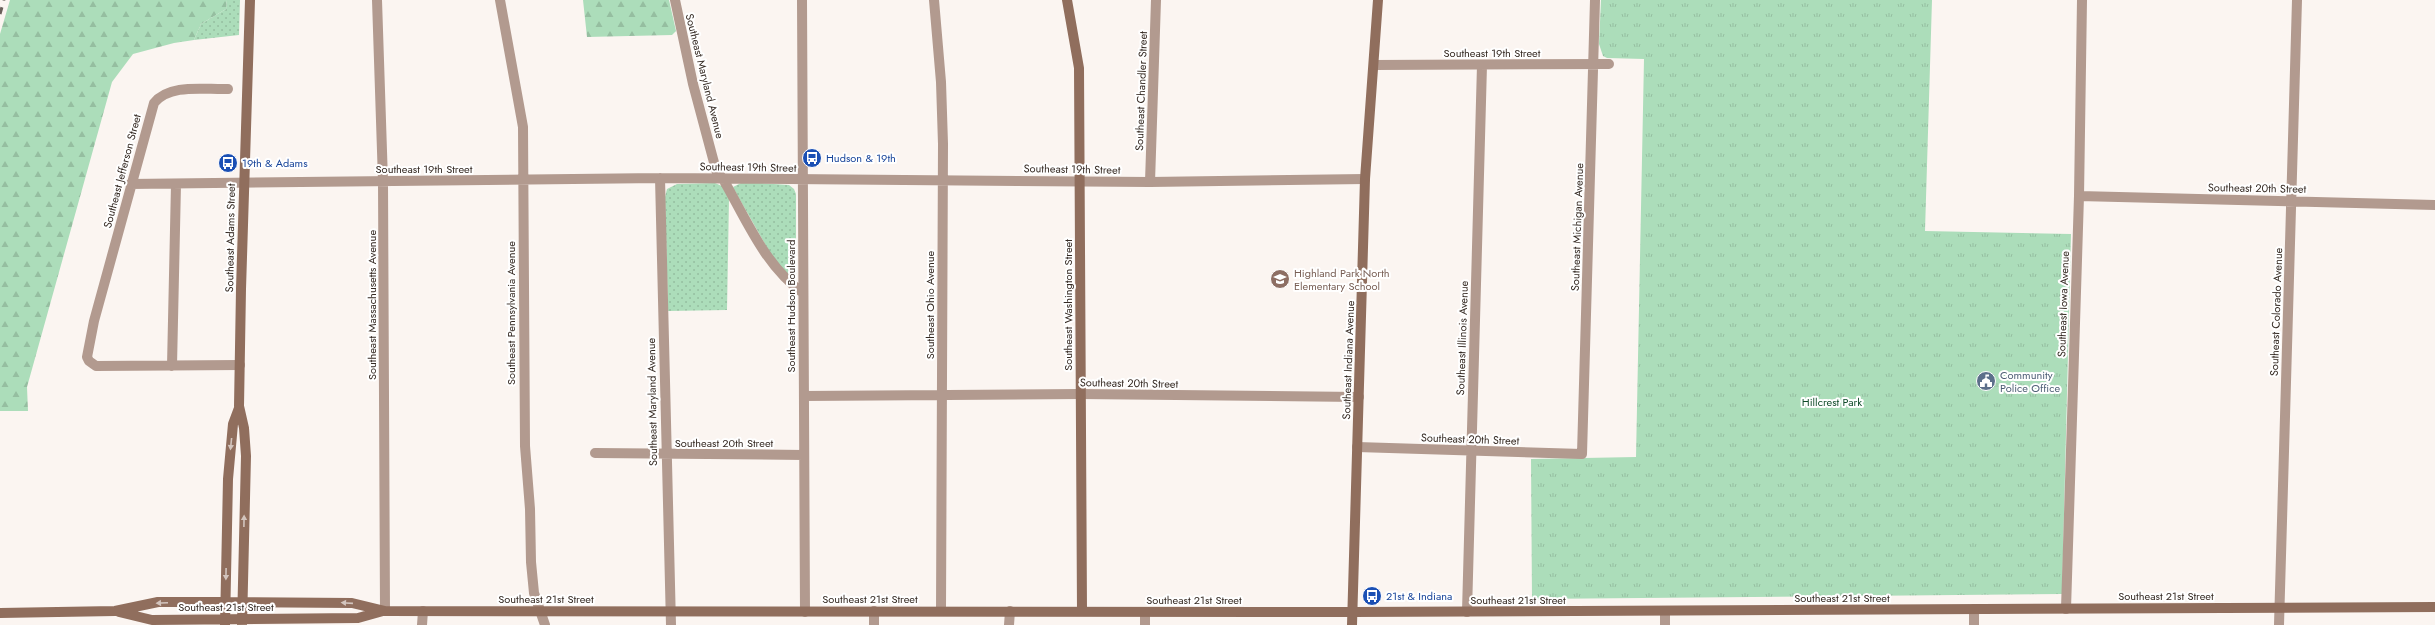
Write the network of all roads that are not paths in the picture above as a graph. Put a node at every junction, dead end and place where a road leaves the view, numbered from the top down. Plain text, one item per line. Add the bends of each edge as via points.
1 (250, 0) edge
2 (377, 0) edge
3 (500, 0) edge
4 (675, 0) edge
5 (802, 0) edge
6 (934, 0) edge
7 (1067, 0) edge
8 (1156, 0) edge
9 (1378, 0) edge
10 (1595, 0) edge
11 (2082, 0) edge
12 (2297, 0) edge
13 (1593, 64) junction
14 (1609, 64) dead end
15 (1374, 65) junction
16 (1482, 65) junction
17 (228, 90) dead end
18 (660, 178) junction
19 (723, 179) junction
20 (1365, 179) junction
21 (942, 180) junction
22 (1079, 180) junction
23 (383, 181) junction
24 (523, 181) junction
25 (802, 181) junction
26 (1150, 182) junction
27 (244, 183) junction
28 (130, 184) junction
29 (176, 184) junction
30 (2079, 196) junction
31 (2291, 201) junction
32 (2435, 205) edge
33 (803, 293) junction
34 (240, 365) junction
35 (172, 366) junction
36 (1080, 394) junction
37 (804, 396) junction
38 (941, 396) junction
39 (1358, 397) junction
40 (239, 406) junction
41 (1357, 447) junction
42 (1471, 451) junction
43 (596, 453) dead end
44 (1582, 454) joint
45 (665, 455) junction
46 (804, 455) junction
47 (225, 602) junction
48 (243, 602) junction
49 (2435, 607) edge
50 (2280, 608) junction
51 (1974, 609) junction
52 (2066, 609) junction
53 (115, 611) junction
54 (385, 611) junction
55 (423, 611) junction
56 (540, 611) junction
57 (669, 611) junction
58 (941, 611) junction
59 (1010, 611) junction
60 (1665, 611) junction
61 (805, 612) junction
62 (874, 612) junction
63 (1082, 612) junction
64 (1145, 612) junction
65 (1352, 612) junction
66 (1467, 612) junction
67 (0, 613) edge
68 (225, 622) edge
69 (242, 622) edge
70 (422, 625) edge
71 (545, 625) edge
72 (670, 625) edge
73 (874, 625) edge
74 (1010, 625) edge
75 (1145, 625) edge
76 (1352, 625) edge
77 (1665, 625) edge
78 (1974, 625) edge
79 (2279, 625) edge

1 - 27 main road, Southeast Adams Street
2 - 23 street, Southeast Massachusetts Avenue
3 - 24 street, Southeast Pennsylvania Avenue via 520,105
4 - 19 street, Southeast Maryland Avenue via 693,84 716,170
5 - 25 street, Southeast Hudson Boulevard
6 - 21 street, Southeast Ohio Avenue via 942,82
7 - 22 main road, Southeast Washington Street via 1079,68
8 - 26 street, Southeast Chandler Street
9 - 15 main road, Southeast Indiana Avenue
10 - 13 street, Southeast Michigan Avenue
11 - 30 street, Southeast Iowa Avenue
12 - 31 street, Southeast Colorado Avenue
13 - 14 street, Southeast 19th Street
13 - 16 street, Southeast 19th Street
13 - 44 street, Southeast Michigan Avenue
15 - 16 street, Southeast 19th Street
15 - 20 main road, Southeast Indiana Avenue
16 - 42 street, Southeast Illinois Avenue
17 - 28 street, Southeast Jefferson Street via 176,90 158,98 151,110
18 - 19 street, Southeast 19th Street
18 - 24 street, Southeast 19th Street
18 - 45 street, Southeast Maryland Avenue
19 - 25 street, Southeast 19th Street
19 - 33 street, Southeast Maryland Avenue via 770,260 790,284
20 - 26 street, Southeast 19th Street
20 - 39 main road, Southeast Indiana Avenue
21 - 22 street, Southeast 19th Street
21 - 25 street, Southeast 19th Street
21 - 38 street, Southeast Ohio Avenue
22 - 26 street, Southeast 19th Street
22 - 36 main road, Southeast Washington Street
23 - 24 street, Southeast 19th Street
23 - 27 street, Southeast 19th Street
23 - 54 street, Southeast Massachusetts Avenue
24 - 56 street, Southeast Pennsylvania Avenue via 524,432 531,562 534,593
25 - 33 street, Southeast Hudson Boulevard
27 - 29 street, Southeast 19th Street
27 - 34 main road, Southeast Adams Street
28 - 29 street, Southeast 19th Street
28 - 35 street, Southeast Jefferson Street via 87,353 92,364
29 - 35 street
30 - 31 street, Southeast 20th Street
30 - 52 street, Southeast Iowa Avenue
31 - 32 street, Southeast 20th Street
31 - 50 street, Southeast Colorado Avenue
33 - 37 street, Southeast Hudson Boulevard
34 - 35 street
34 - 40 main road, Southeast Adams Street
36 - 38 street, Southeast 20th Street
36 - 39 street, Southeast 20th Street
36 - 63 main road, Southeast Washington Street
37 - 38 street, Southeast 20th Street
37 - 46 street, Southeast Hudson Boulevard
38 - 58 street, Southeast Ohio Avenue
39 - 41 main road, Southeast Indiana Avenue
40 -> 47 main road, Southeast Adams Street via 233,424 228,479
48 -> 40 main road, Southeast Adams Street via 246,456
41 - 42 street, Southeast 20th Street
41 - 65 main road, Southeast Indiana Avenue
42 - 44 street, Southeast 20th Street
42 - 66 street, Southeast Illinois Avenue
43 - 45 street, Southeast 20th Street
45 - 46 street, Southeast 20th Street
45 - 57 street, Southeast Maryland Avenue
46 - 61 street, Southeast Hudson Boulevard
47 - 48 main road, Southeast 21st Street
47 -> 53 main road, Southeast 21st Street via 158,602
47 - 68 main road, Southeast Adams Street
54 -> 48 main road, Southeast 21st Street via 352,603
48 - 69 main road, Southeast Adams Street
49 - 50 main road, Southeast 21st Street
50 - 52 main road, Southeast 21st Street
50 - 79 street, Southeast Colorado Avenue
51 - 52 main road, Southeast 21st Street
51 - 60 main road, Southeast 21st Street
51 - 78 street
53 - 67 main road, Southeast 21st Street
53 - 68 main road, Southeast 21st Street via 152,620
54 - 55 main road, Southeast 21st Street
54 - 69 main road, Southeast 21st Street via 358,618
55 - 56 main road, Southeast 21st Street
55 - 70 street
56 - 57 main road, Southeast 21st Street
56 - 71 street, Southeast Pennsylvania Avenue
57 - 61 main road, Southeast 21st Street
57 - 72 street, Southeast Maryland Avenue
58 - 59 main road, Southeast 21st Street
58 - 62 main road, Southeast 21st Street
59 - 63 main road, Southeast 21st Street
59 - 74 street
60 - 66 main road, Southeast 21st Street
60 - 77 street
61 - 62 main road, Southeast 21st Street
62 - 73 street
63 - 64 main road, Southeast 21st Street
64 - 65 main road, Southeast 21st Street
64 - 75 street
65 - 66 main road, Southeast 21st Street
65 - 76 main road, Southeast Indiana Avenue
68 - 69 main road, Southeast 21st Street

